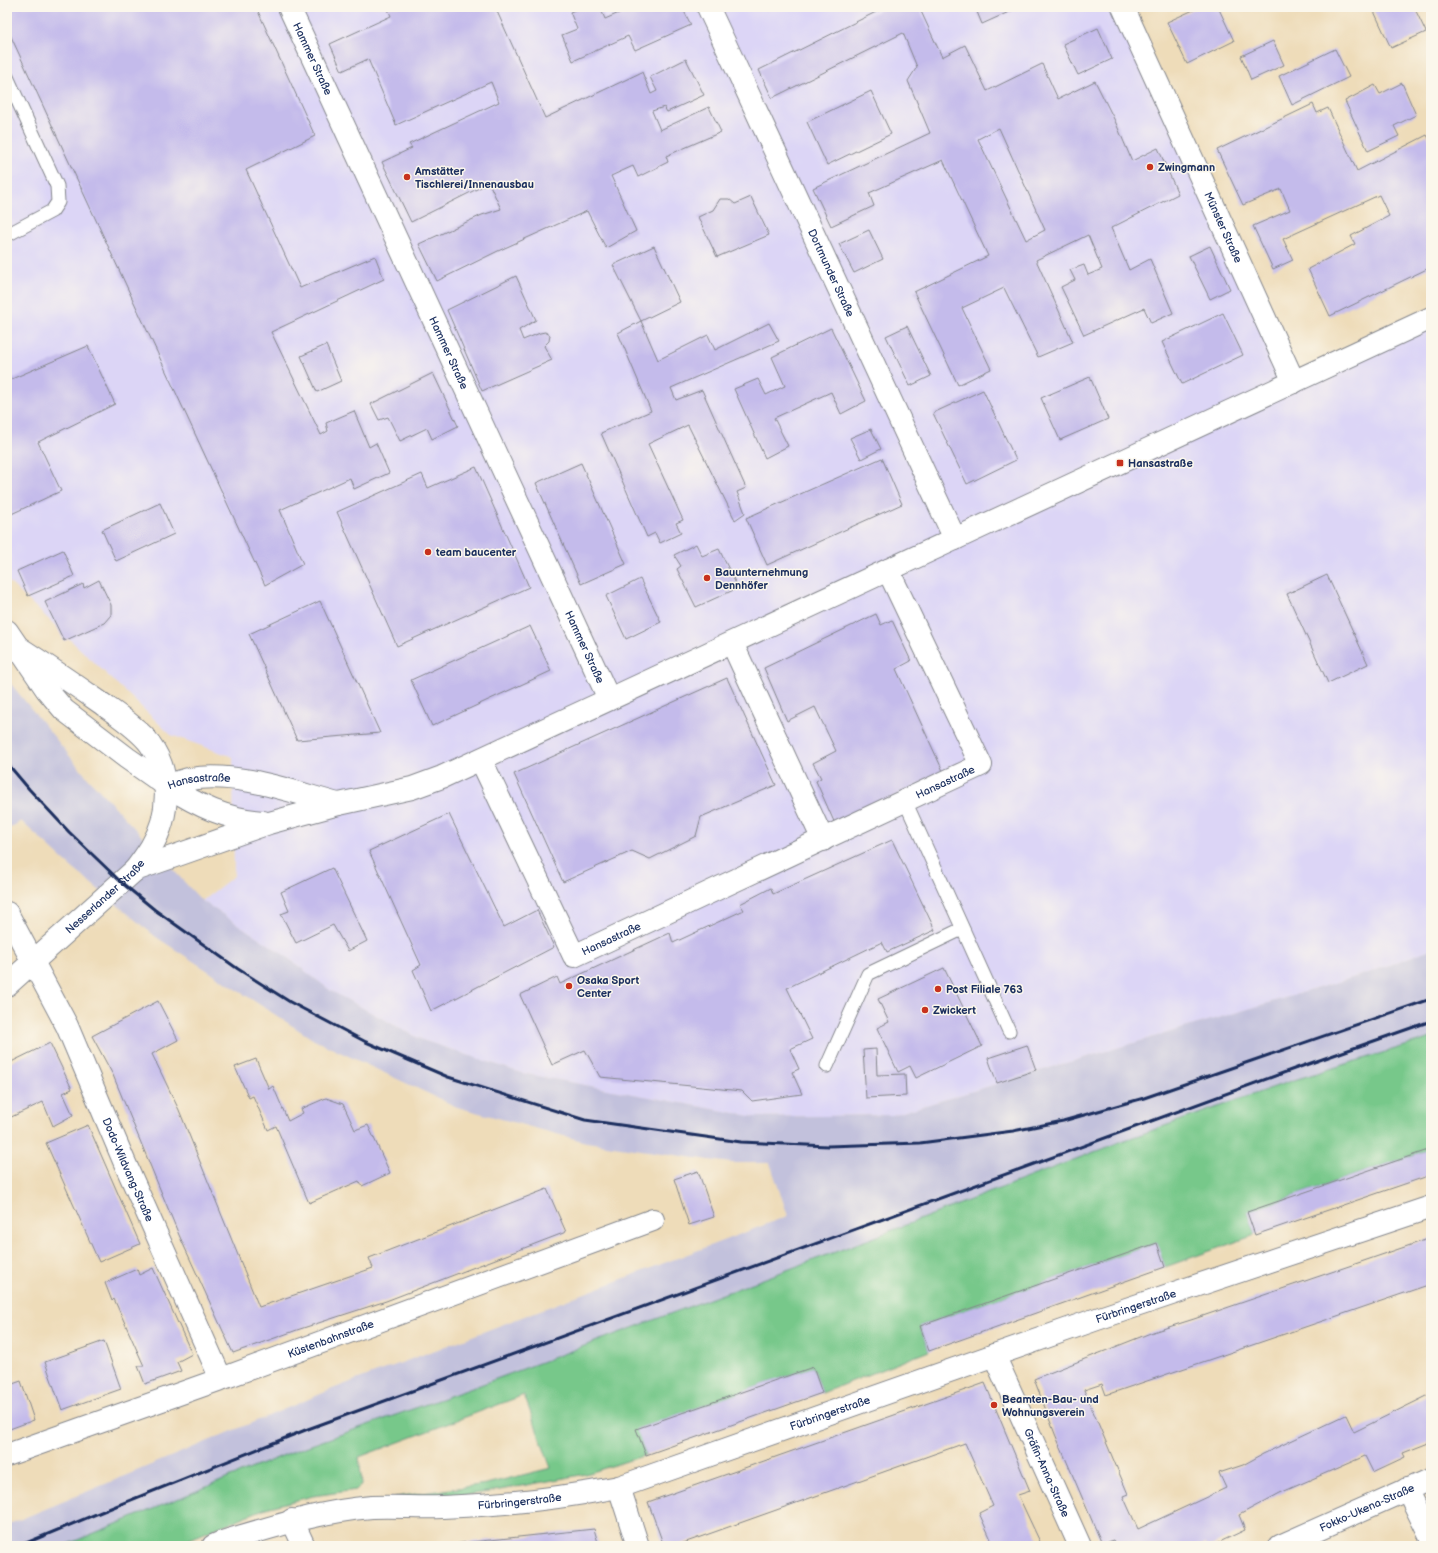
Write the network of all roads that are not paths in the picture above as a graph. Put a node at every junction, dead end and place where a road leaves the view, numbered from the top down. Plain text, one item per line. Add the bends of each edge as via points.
1 (289, 7) edge
2 (708, 7) edge
3 (1123, 7) edge
4 (7, 77) edge
5 (7, 235) edge
6 (1431, 318) edge
7 (1294, 382) junction
8 (955, 539) junction
9 (888, 570) junction
10 (12, 639) edge
11 (732, 643) junction
12 (609, 699) junction
13 (481, 760) junction
14 (167, 786) junction
15 (905, 801) junction
16 (339, 804) junction
17 (269, 823) junction
18 (823, 840) junction
19 (135, 870) junction
20 (7, 913) edge
21 (962, 929) junction
22 (33, 962) junction
23 (7, 985) edge
24 (1009, 1031) dead end
25 (827, 1066) dead end
26 (1431, 1207) edge
27 (653, 1220) dead end
28 (994, 1355) junction
29 (221, 1379) junction
30 (7, 1455) edge
31 (1431, 1479) edge
32 (619, 1486) junction
33 (1407, 1489) junction
34 (292, 1520) junction
35 (1431, 1538) edge
36 (213, 1546) edge
37 (304, 1546) edge
38 (638, 1546) edge
39 (1080, 1546) edge
40 (1280, 1546) edge

1 - 12 street, Hammer Straße
2 - 8 street, Dortmunder Straße
3 - 7 street, Münster Straße
4 - 5 lane via 57,186 58,202 52,211
6 - 7 street, Hansastraße
7 - 8 street, Hansastraße
8 - 9 street, Hansastraße
9 - 11 street, Hansastraße
9 - 15 street, Hansastraße via 980,765
10 - 14 street, Nesserlander Straße via 46,690 64,710
10 - 14 street, Nesserlander Straße via 123,719 145,738 161,763
11 - 12 street, Hansastraße
11 - 18 street
12 - 13 street, Hansastraße
13 - 16 street, Hansastraße via 412,788
13 - 18 street, Hansastraße via 574,956
14 - 16 street, Hansastraße via 190,779 224,778 255,782
14 - 17 street, Hansastraße via 192,802 218,813 237,819
14 - 19 street, Nesserlander Straße via 160,829 152,846
15 - 18 street, Hansastraße
15 - 21 lane
16 - 17 street, Hansastraße
17 - 19 street, Hansastraße
19 - 22 street, Nesserlander Straße
20 - 22 street, Dodo-Wildvang-Straße
21 - 24 lane
21 - 25 lane via 868,974
22 - 23 street, Nesserlander Straße
22 - 29 street, Dodo-Wildvang-Straße via 78,1050 124,1161
26 - 28 street, Fürbringerstraße
27 - 29 street, Küstenbahnstraße
28 - 32 street, Fürbringerstraße
28 - 39 street, Gräfin-Anna-Straße
29 - 30 street, Küstenbahnstraße
31 - 33 street, Fokko-Ukena-Straße
32 - 34 street, Fürbringerstraße via 573,1496 488,1505 372,1507
32 - 38 street
33 - 35 street
33 - 40 street, Fokko-Ukena-Straße
34 - 36 street, Fürbringerstraße
34 - 37 street

